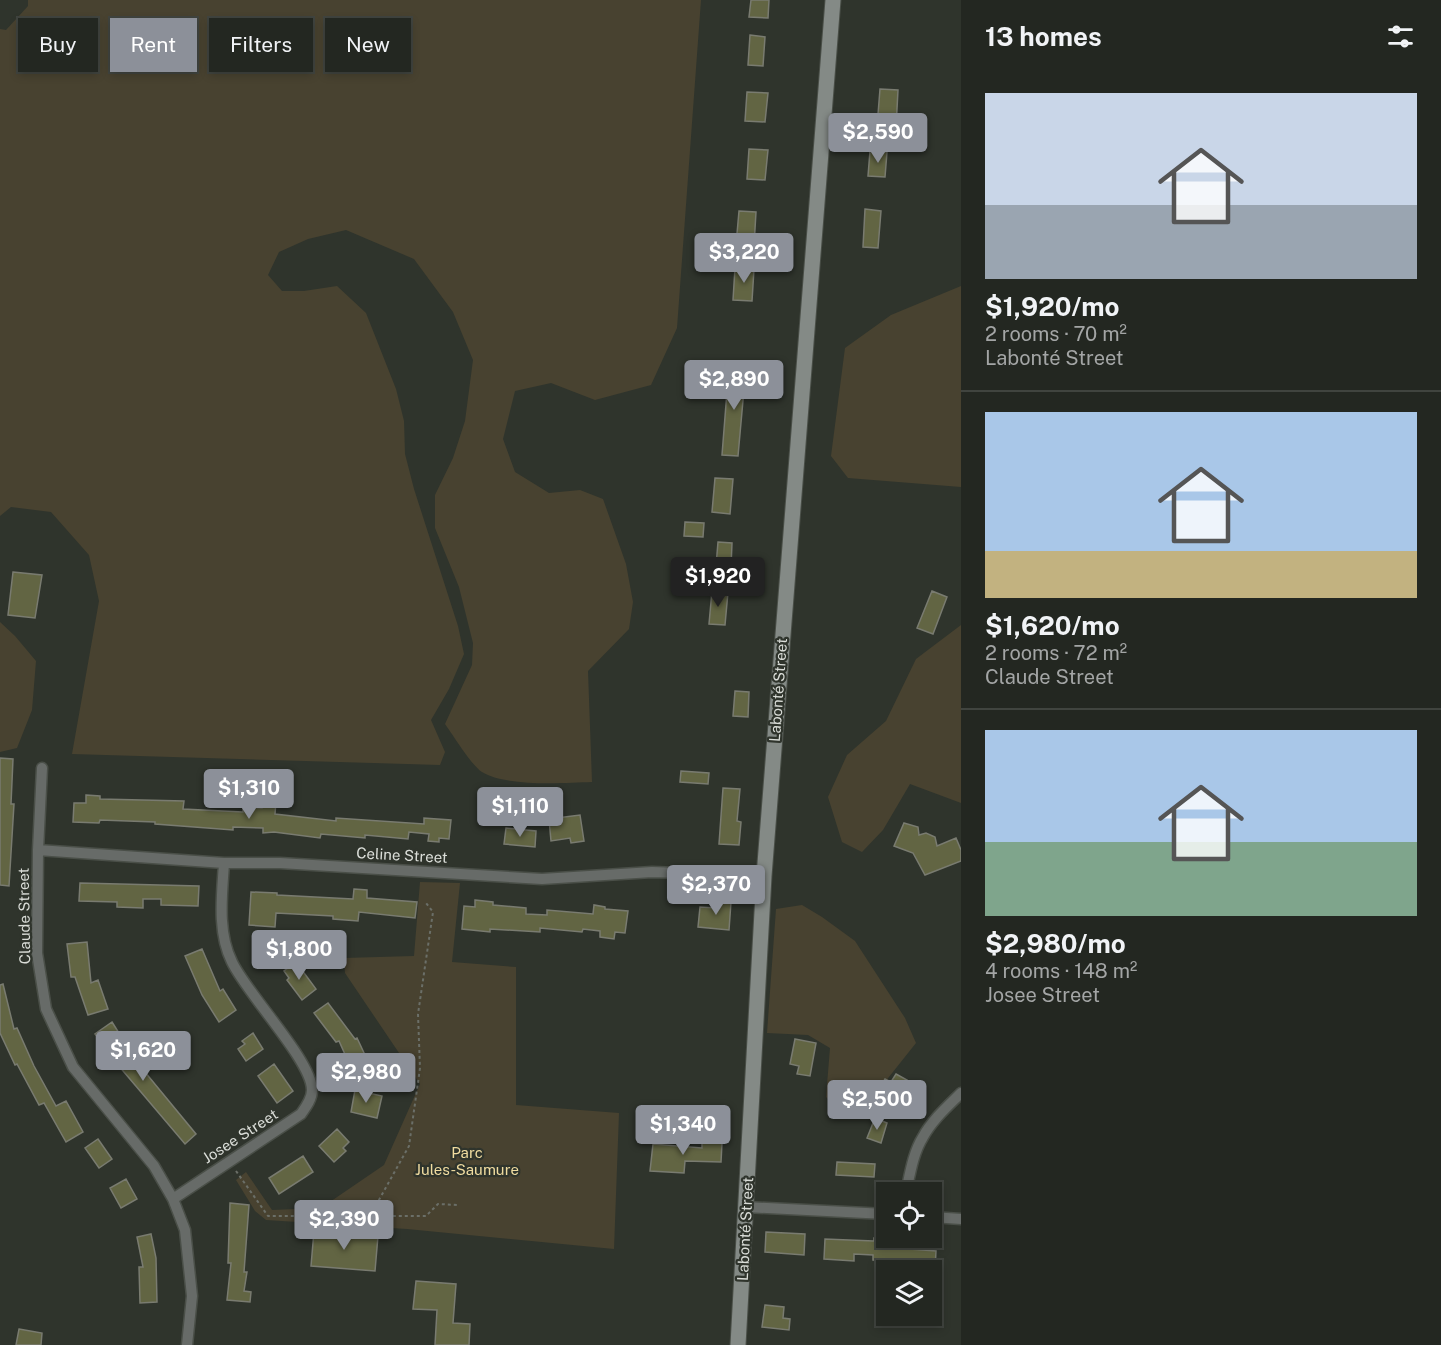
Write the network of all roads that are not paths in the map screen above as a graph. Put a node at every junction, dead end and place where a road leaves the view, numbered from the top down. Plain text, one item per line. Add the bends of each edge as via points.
1 (833, 0) edge
2 (42, 768) dead end
3 (38, 850) junction
4 (224, 863) junction
5 (764, 876) junction
6 (961, 1093) edge
7 (908, 1182) edge
8 (173, 1199) junction
9 (746, 1207) junction
10 (876, 1214) edge
11 (942, 1218) edge
12 (961, 1219) edge
13 (188, 1345) edge
14 (738, 1345) edge

1 - 5 street, Labonté Street
2 - 3 street, Claude Street
3 - 4 street, Celine Street
3 - 8 street, Claude Street via 37,953 46,1009 74,1066 154,1166
4 - 5 street, Celine Street via 542,879 652,872
4 - 8 street, Josee Street via 222,916 232,962 310,1077 312,1091 301,1114
5 - 9 street, Labonté Street
6 - 7 street via 922,1137
8 - 13 street, Claude Street via 185,1230 192,1296
9 - 10 street
9 - 14 street, Labonté Street
11 - 12 street

